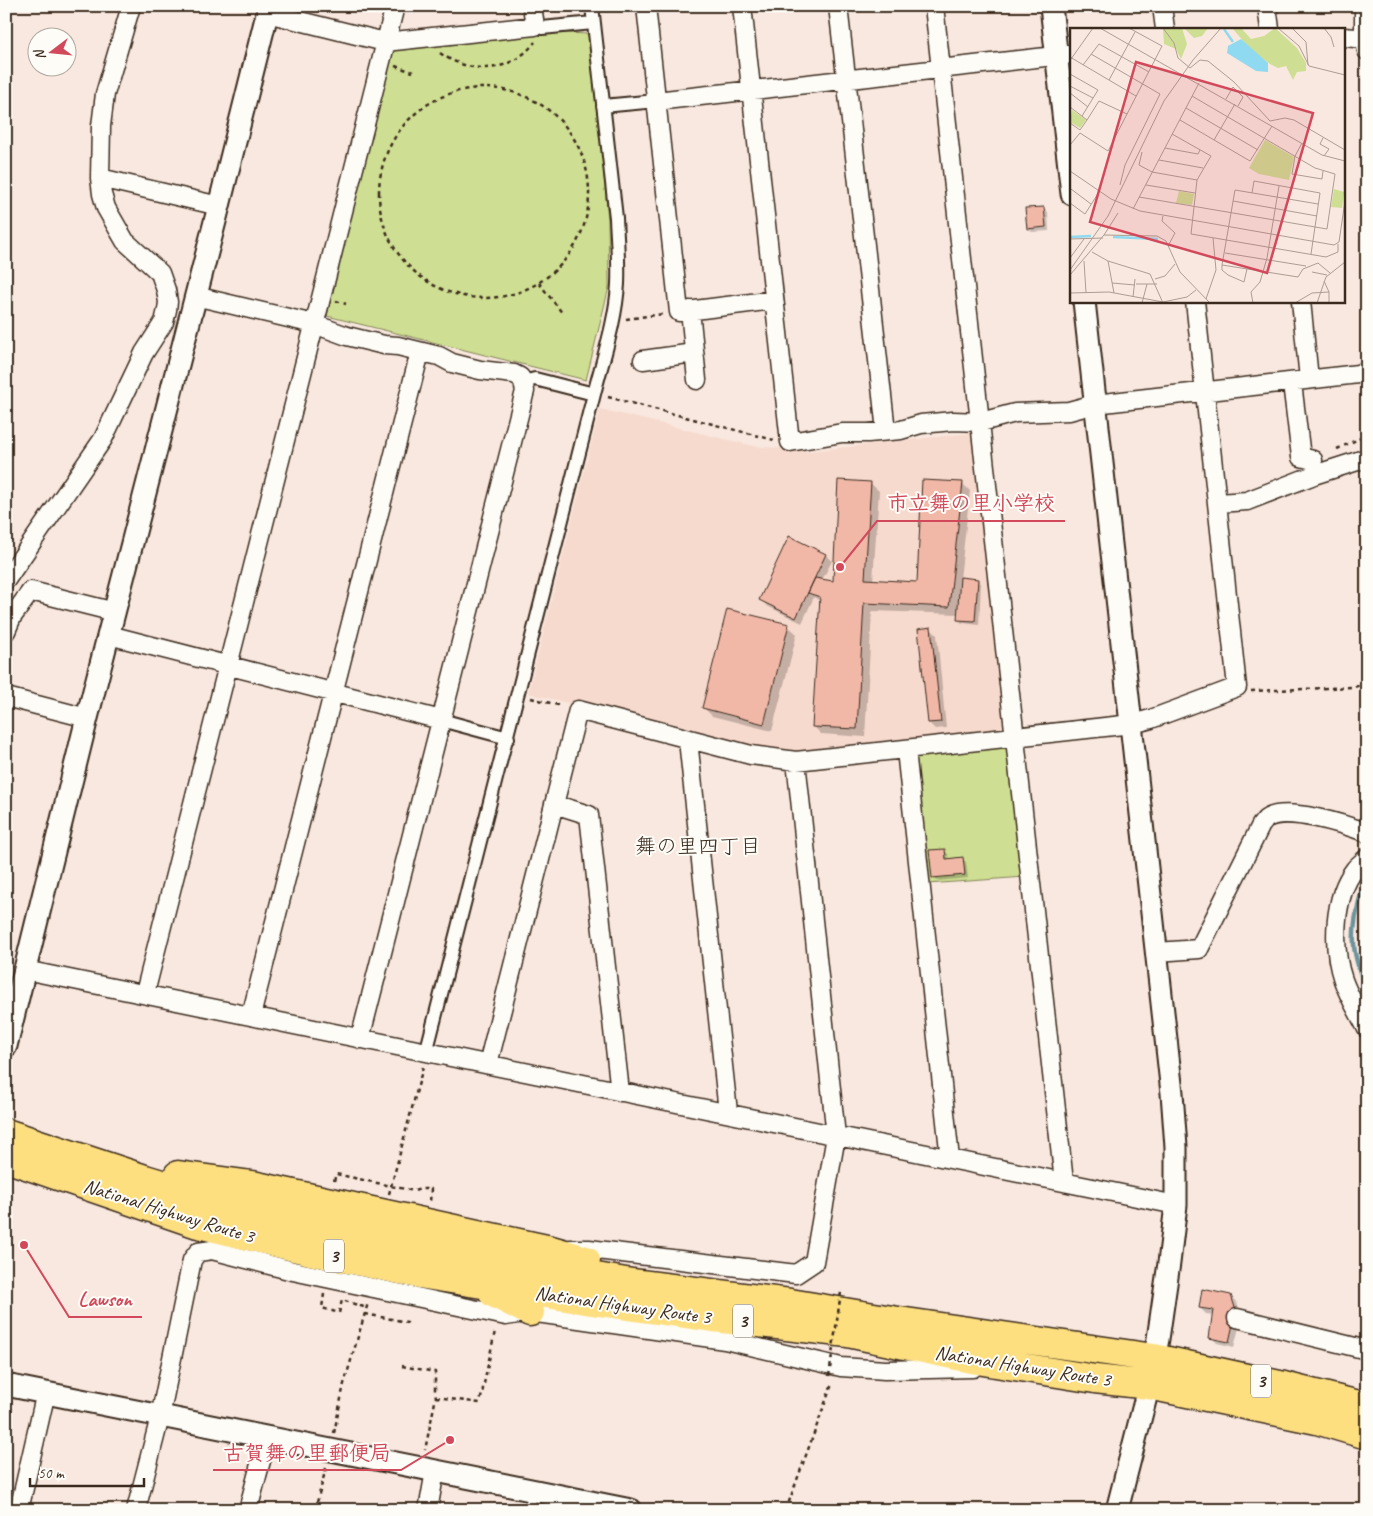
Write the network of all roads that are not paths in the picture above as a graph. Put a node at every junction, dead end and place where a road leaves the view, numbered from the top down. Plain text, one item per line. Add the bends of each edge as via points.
1 (131, 6) edge
2 (395, 6) edge
3 (532, 6) edge
4 (592, 6) edge
5 (646, 6) edge
6 (742, 6) edge
7 (838, 6) edge
8 (934, 6) edge
9 (1051, 6) edge
10 (1162, 6) edge
11 (1267, 6) edge
12 (1364, 6) edge
13 (268, 10) edge
14 (593, 23) junction
15 (535, 26) junction
16 (1165, 28) edge
17 (1270, 28) edge
18 (1346, 37) edge
19 (386, 42) junction
20 (1366, 42) edge
21 (1064, 55) edge
22 (940, 68) junction
23 (846, 80) junction
24 (751, 89) junction
25 (656, 101) junction
26 (603, 106) junction
27 (1070, 159) edge
28 (100, 178) junction
29 (219, 206) junction
30 (195, 296) junction
31 (774, 300) junction
32 (1084, 302) edge
33 (1195, 302) edge
34 (1301, 302) edge
35 (685, 311) junction
36 (314, 324) junction
37 (420, 352) junction
38 (694, 353) junction
39 (644, 360) dead end
40 (1367, 373) edge
41 (1310, 379) junction
42 (697, 380) dead end
43 (523, 382) junction
44 (1292, 383) junction
45 (1206, 392) junction
46 (594, 394) junction
47 (1095, 404) junction
48 (981, 422) junction
49 (886, 431) junction
50 (1367, 458) edge
51 (1314, 460) road end
52 (1218, 503) junction
53 (6, 580) edge
54 (115, 612) junction
55 (6, 631) edge
56 (109, 635) junction
57 (227, 666) junction
58 (334, 693) junction
59 (6, 697) edge
60 (87, 718) junction
61 (441, 720) junction
62 (1132, 724) junction
63 (1016, 737) junction
64 (508, 738) junction
65 (688, 740) junction
66 (906, 750) junction
67 (796, 761) junction
68 (554, 804) junction
69 (1367, 833) edge
70 (1367, 858) edge
71 (1157, 952) junction
72 (25, 970) junction
73 (145, 993) junction
74 (251, 1016) junction
75 (1367, 1029) edge
76 (360, 1039) junction
77 (6, 1046) edge
78 (426, 1053) junction
79 (488, 1064) junction
80 (620, 1092) junction
81 (728, 1112) junction
82 (6, 1132) edge
83 (836, 1136) junction
84 (6, 1158) edge
85 (950, 1159) junction
86 (144, 1179) junction
87 (1064, 1182) junction
88 (1176, 1205) junction
89 (551, 1250) junction
90 (471, 1282) junction
91 (632, 1282) junction
92 (530, 1312) junction
93 (1237, 1318) dead end
94 (1367, 1350) edge
95 (1154, 1358) junction
96 (1013, 1366) junction
97 (6, 1385) edge
98 (1149, 1385) junction
99 (46, 1392) junction
100 (1367, 1407) edge
101 (160, 1417) junction
102 (1367, 1435) edge
103 (267, 1438) junction
104 (428, 1470) junction
105 (531, 1500) edge
106 (19, 1510) edge
107 (136, 1510) edge
108 (248, 1510) edge
109 (428, 1510) edge
110 (631, 1510) edge
111 (1117, 1510) edge

1 - 28 street via 106,94 101,126
2 - 19 street
3 - 15 street
4 - 14 street
5 - 25 street
6 - 24 street
7 - 23 street
8 - 22 street
9 - 21 street
10 - 16 street
11 - 17 street
12 - 20 street
13 - 19 street
13 - 29 street
14 - 15 street
14 - 26 street
15 - 19 street
18 - 20 street
19 - 36 street
21 - 22 street
21 - 27 street
22 - 23 street
22 - 48 street
23 - 24 street
23 - 49 street
24 - 25 street
24 - 31 street
25 - 26 street
25 - 35 street
26 - 46 street via 618,253 618,286
28 - 29 street
28 - 53 street via 106,208 125,242 160,273 168,302 164,322 144,353 102,439
29 - 30 street
30 - 36 street
30 - 54 street
31 - 35 street
31 - 49 street via 790,442 842,432
32 - 47 street
33 - 45 street
34 - 41 street
35 - 38 street
36 - 37 street via 384,346
36 - 57 street
37 - 43 street via 480,370 514,374
37 - 58 street
38 - 39 street
38 - 42 street
40 - 41 street
41 - 44 street
43 - 46 street via 536,379
43 - 61 street via 525,391
44 - 45 street
44 - 51 street via 1301,457
45 - 47 street
45 - 52 street
46 - 64 street
47 - 48 street via 1069,411 1015,413
47 - 62 street
48 - 49 street via 953,420
48 - 63 street
50 - 52 street via 1246,501
52 - 62 street via 1237,687
54 - 55 street via 31,591
54 - 56 street
56 - 57 street
56 - 60 street
57 - 58 street
57 - 73 street
58 - 61 street
58 - 74 street
59 - 60 street
60 - 72 street
61 - 64 street
61 - 76 street
62 - 63 street
62 - 71 street
63 - 66 street
63 - 87 street
64 - 78 street
65 - 67 street via 751,755
65 - 68 street via 578,710
65 - 81 street
66 - 67 street
66 - 85 street
67 - 83 street
68 - 79 street
68 - 80 street via 589,815
69 - 71 street via 1329,820 1300,815 1267,818 1199,949
70 - 75 street via 1355,869 1346,885 1336,928 1343,981
71 - 88 street via 1174,1120
72 - 73 street
72 - 77 street
73 - 74 street
74 - 76 street
76 - 78 street
78 - 79 street
79 - 80 street
80 - 81 street
81 - 83 street
82 - 86 highway, National Highway Route 3 / 3
83 - 85 street
83 - 89 street via 814,1262 796,1274 589,1249
84 - 90 highway, National Highway Route 3 / 3 via 198,1224 310,1251
85 - 87 street
86 - 89 highway via 170,1174 252,1185
86 - 91 highway, National Highway Route 3 / 3 via 244,1209 329,1228 429,1249
87 - 88 street
88 - 95 street
89 - 91 highway via 602,1265
90 - 92 highway
90 - 96 highway, National Highway Route 3 / 3 via 713,1318 848,1333
91 - 95 highway, National Highway Route 3 / 3
92 - 96 street via 725,1340 841,1367 885,1370
92 - 101 street via 506,1316 292,1271 212,1250 198,1252 192,1260
93 - 94 street
95 - 98 street
95 - 100 highway, National Highway Route 3 / 3
96 - 98 highway, National Highway Route 3 / 3
97 - 99 street
98 - 102 highway, National Highway Route 3 / 3 via 1317,1420
98 - 111 street
99 - 101 street
99 - 106 street
101 - 103 street
101 - 107 street
103 - 104 street
103 - 108 street
104 - 105 street
104 - 109 street
105 - 110 street

